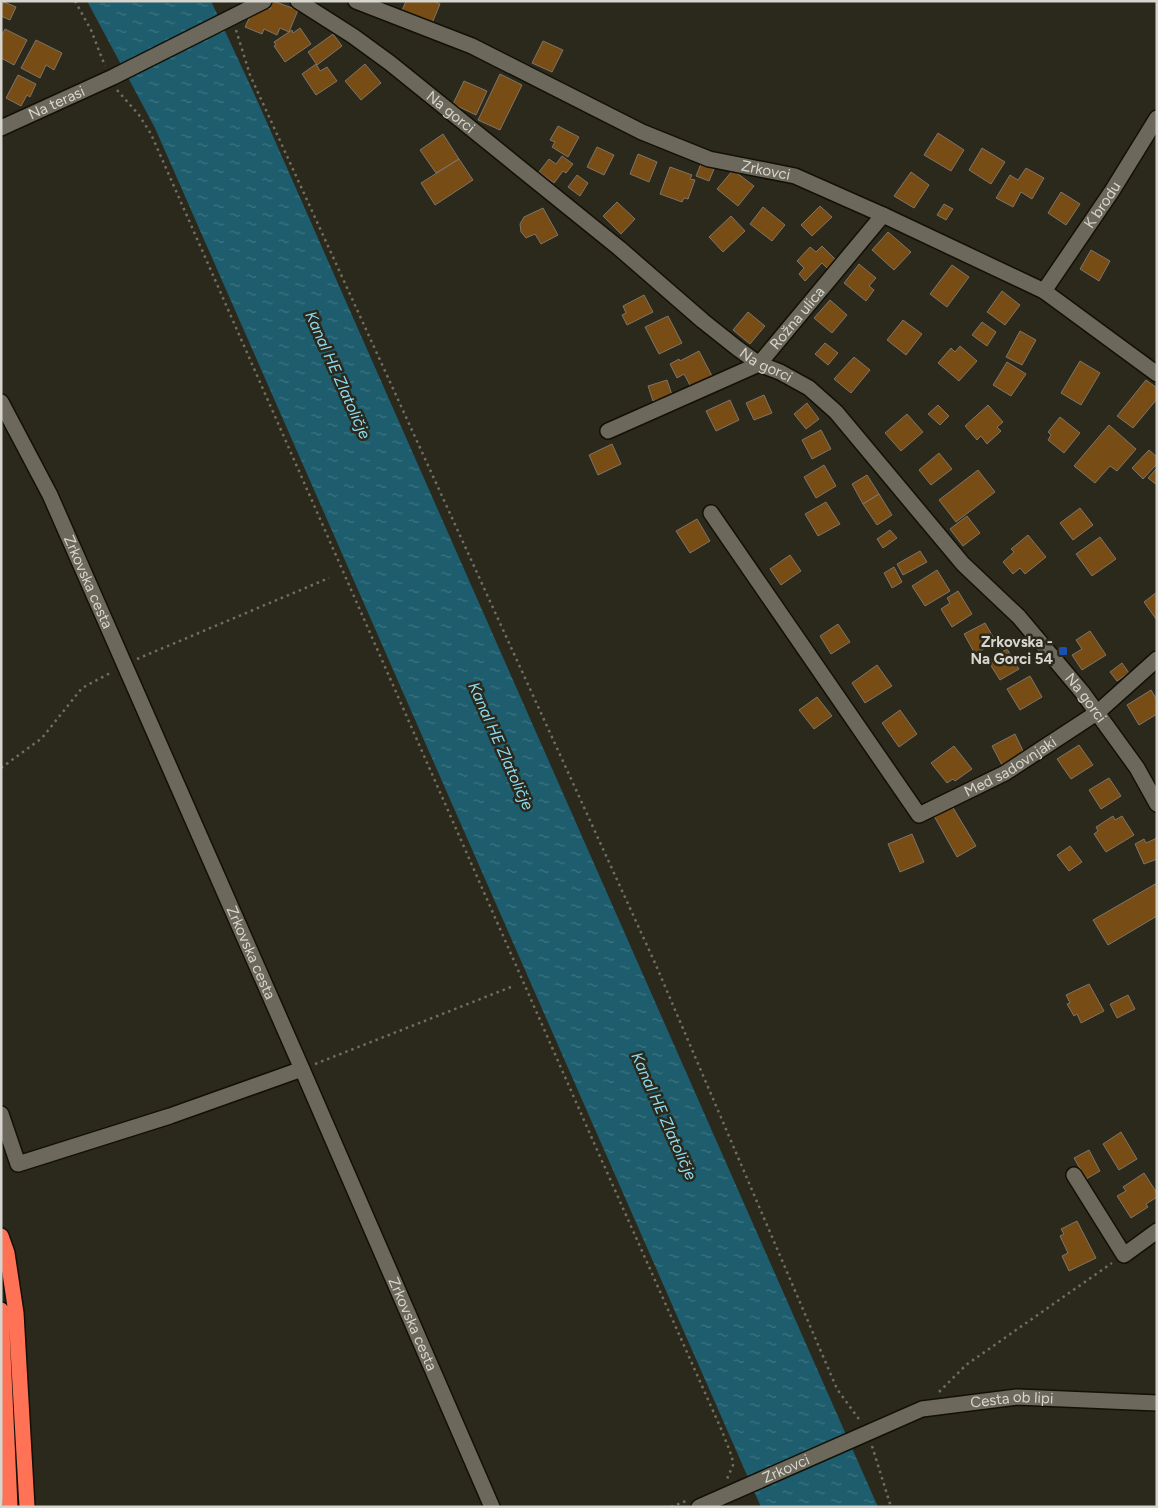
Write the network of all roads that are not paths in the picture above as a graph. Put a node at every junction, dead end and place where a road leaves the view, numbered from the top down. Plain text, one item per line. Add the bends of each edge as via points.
1 (264, 1) edge
2 (298, 1) edge
3 (356, 1) edge
4 (1157, 118) edge
5 (1, 128) edge
6 (883, 215) junction
7 (1044, 291) junction
8 (759, 364) junction
9 (1157, 374) edge
10 (1, 402) edge
11 (608, 432) dead end
12 (711, 513) dead end
13 (1157, 659) edge
14 (1098, 712) junction
15 (1157, 804) edge
16 (302, 1069) junction
17 (1, 1114) edge
18 (1074, 1175) dead end
19 (1157, 1231) edge
20 (1, 1236) edge
21 (1, 1310) edge
22 (1157, 1403) edge
23 (869, 1432) joint
24 (9, 1491) junction
25 (3, 1507) edge
26 (10, 1507) edge
27 (27, 1507) edge
28 (492, 1507) edge
29 (700, 1507) edge

1 - 5 street, Na terasi
2 - 8 street, Na gorci via 390,63
3 - 6 street, Zrkovci via 472,46 642,132 709,160 795,176
4 - 7 street, K brodu
6 - 7 street, Zrkovci
6 - 8 street, Rožna ulica
7 - 9 street, Zrkovci
8 - 11 street, Rožna ulica
8 - 14 street, Na gorci via 809,388 836,412 963,564 1019,617
10 - 16 street, Zrkovska cesta via 50,495
12 - 14 street, Med sadovnjaki via 919,815 1006,773
13 - 14 street, Med sadovnjaki
14 - 15 street, Na gorci via 1137,768
16 - 17 street via 170,1116 18,1164
16 - 28 street, Zrkovska cesta
18 - 19 street via 1124,1255
20 - 27 highway via 7,1253 16,1313
21 - 24 highway
22 - 23 street, Cesta ob lipi via 1017,1397 922,1409
23 - 29 street, Zrkovci
24 - 25 highway
24 - 26 highway

